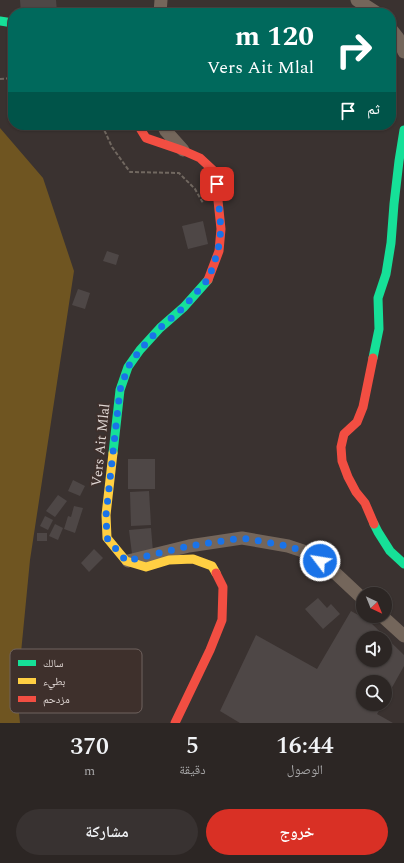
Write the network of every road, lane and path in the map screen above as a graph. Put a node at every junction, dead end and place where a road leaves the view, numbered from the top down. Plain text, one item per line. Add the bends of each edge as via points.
1 (356, 0) edge
2 (369, 8) edge
3 (396, 36) edge
4 (404, 52) edge
5 (104, 130) edge
6 (141, 130) edge
7 (166, 130) edge
8 (404, 130) edge
9 (184, 151) junction
10 (203, 203) dead end
11 (126, 561) junction
12 (404, 564) edge
13 (356, 592) edge
14 (390, 623) edge
15 (404, 636) edge
16 (175, 723) edge

1 - 2 street
3 - 4 street
5 - 10 path via 112,147 130,172 179,173 195,189
6 - 9 street, Vers Ait Mlal via 146,138
7 - 9 street
8 - 12 street via 391,243 386,274 378,298 379,329 363,407 357,422 344,434 341,447 342,461 356,492 365,503 390,551
9 - 11 street, Vers Ait Mlal via 200,158 215,172 221,229 218,251 209,278 184,307 140,350 128,367 120,390 106,515 107,538
11 - 13 street via 189,546 242,538 288,546 308,553 332,570
11 - 16 street via 146,567 169,560 193,559 212,566 223,587 222,620
14 - 15 street

